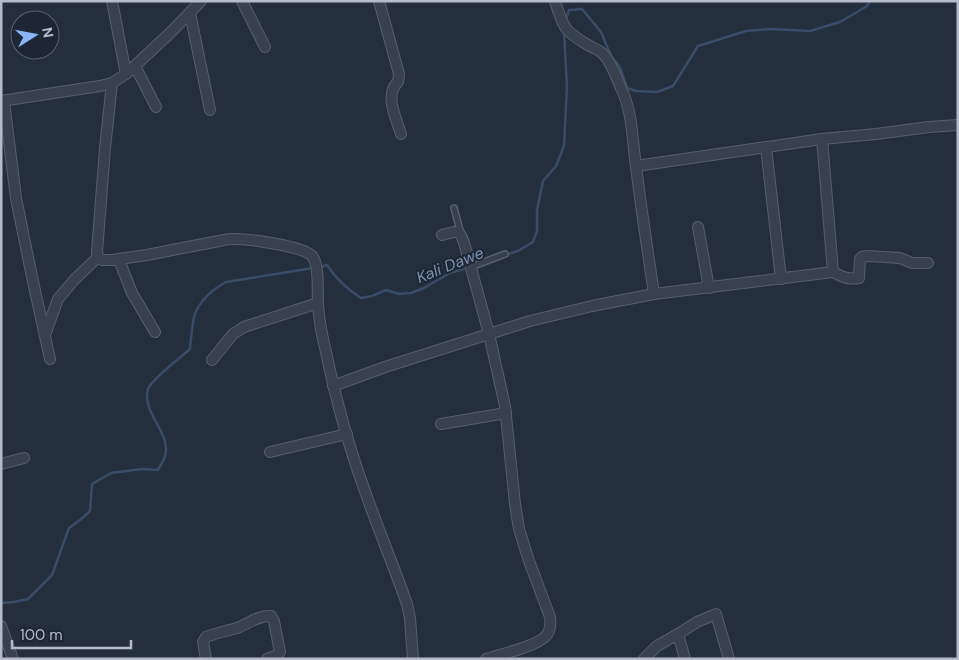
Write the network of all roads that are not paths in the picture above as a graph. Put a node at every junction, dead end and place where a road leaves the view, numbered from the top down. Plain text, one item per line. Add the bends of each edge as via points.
1 (112, 1) edge
2 (201, 1) edge
3 (242, 1) edge
4 (379, 1) edge
5 (555, 1) edge
6 (190, 13) junction
7 (265, 48) dead end
8 (135, 66) junction
9 (126, 74) junction
10 (112, 83) junction
11 (2, 101) edge
12 (156, 107) dead end
13 (210, 110) dead end
14 (958, 125) edge
15 (401, 134) dead end
16 (822, 139) junction
17 (766, 148) junction
18 (636, 166) junction
19 (454, 208) dead end
20 (698, 227) dead end
21 (461, 234) junction
22 (442, 235) dead end
23 (505, 254) dead end
24 (98, 257) junction
25 (119, 260) junction
26 (928, 263) dead end
27 (470, 267) junction
28 (833, 272) junction
29 (780, 279) junction
30 (709, 288) junction
31 (654, 294) junction
32 (318, 304) junction
33 (155, 332) dead end
34 (489, 334) junction
35 (45, 335) junction
36 (50, 359) dead end
37 (212, 360) dead end
38 (333, 386) junction
39 (506, 413) junction
40 (441, 424) dead end
41 (346, 434) junction
42 (270, 452) dead end
43 (24, 458) dead end
44 (1, 464) edge
45 (2, 630) edge
46 (678, 634) junction
47 (13, 659) edge
48 (206, 659) edge
49 (267, 659) edge
50 (413, 659) edge
51 (486, 659) edge
52 (644, 659) edge
53 (685, 659) edge
54 (729, 659) edge

1 - 9 street
2 - 6 street
3 - 7 street
4 - 15 street via 397,69 398,82 393,88 392,99
5 - 18 street via 567,31 608,60 630,117
6 - 8 street
6 - 13 street
8 - 9 street
8 - 12 street
9 - 10 street
10 - 11 street
10 - 24 street
11 - 35 street via 16,198
14 - 16 street
16 - 17 street
16 - 28 street
17 - 18 street
17 - 29 street
18 - 31 street
19 - 21 lane
20 - 30 street
21 - 22 street
21 - 27 street
23 - 27 lane
24 - 25 street
24 - 35 street via 58,299
25 - 32 street via 235,239 295,248 314,258
25 - 33 street via 132,293
26 - 28 street via 868,256 860,259 859,278 844,278
27 - 34 street
28 - 29 street
29 - 30 street
30 - 31 street
31 - 34 street via 560,313
32 - 37 street via 237,330
32 - 38 street
34 - 38 street
34 - 39 street
35 - 36 street
38 - 41 street
39 - 40 street
39 - 51 street via 518,523 551,624 546,636 535,643
41 - 42 street
41 - 50 street via 407,604
43 - 44 street
45 - 47 street
46 - 52 street via 657,646
46 - 53 street
46 - 54 street via 716,614
48 - 49 street via 203,642 206,637 268,616 272,618 280,652

